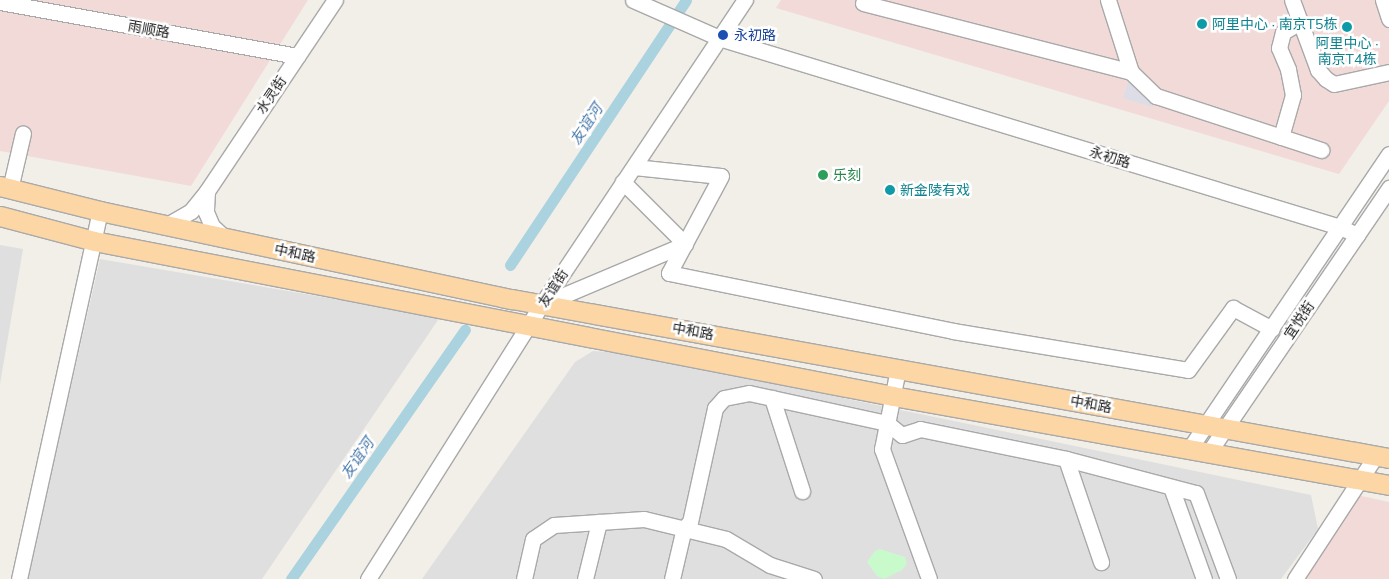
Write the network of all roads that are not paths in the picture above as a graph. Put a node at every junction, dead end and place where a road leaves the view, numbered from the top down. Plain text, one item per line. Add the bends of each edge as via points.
1 (335, 0) edge
2 (633, 0) edge
3 (745, 0) edge
4 (1108, 0) edge
5 (1292, 0) edge
6 (1383, 0) edge
7 (2, 1) edge
8 (863, 3) dead end
9 (1389, 19) edge
10 (1300, 22) junction
11 (719, 38) junction
12 (297, 56) junction
13 (1131, 72) junction
14 (1389, 72) edge
15 (23, 133) dead end
16 (1281, 137) junction
17 (1321, 150) dead end
18 (1389, 154) edge
19 (634, 167) junction
20 (624, 182) junction
21 (5, 188) edge
22 (1389, 188) edge
23 (208, 191) junction
24 (100, 211) junction
25 (0, 216) edge
26 (167, 225) junction
27 (1340, 227) junction
28 (1357, 235) junction
29 (225, 238) junction
30 (94, 241) junction
31 (542, 304) junction
32 (530, 324) junction
33 (1272, 329) junction
34 (898, 369) junction
35 (893, 396) junction
36 (772, 398) junction
37 (1216, 426) junction
38 (886, 430) junction
39 (1190, 448) junction
40 (1209, 452) junction
41 (1383, 457) edge
42 (1066, 459) junction
43 (1360, 478) junction
44 (1389, 485) edge
45 (1171, 487) junction
46 (802, 491) dead end
47 (599, 522) junction
48 (684, 528) junction
49 (1101, 562) dead end
50 (768, 572) edge
51 (20, 578) edge
52 (368, 579) edge
53 (524, 579) edge
54 (585, 579) edge
55 (672, 579) edge
56 (814, 579) edge
57 (929, 579) edge
58 (940, 579) edge
59 (1204, 579) edge
60 (1228, 579) edge
61 (1295, 579) edge

1 - 12 street, 水灵街
2 - 11 street, 永初路
3 - 11 street, 友谊街
4 - 13 street
5 - 10 street
6 - 9 street
7 - 12 street, 雨顺路
8 - 13 street
10 - 14 street via 1318,70 1334,84
10 - 16 street via 1283,32 1278,48 1288,69 1293,95
11 - 19 street, 友谊街
11 - 27 street, 永初路
12 - 23 street, 水灵街
13 - 16 street via 1156,96
15 - 21 street
16 - 17 street
18 - 27 street
19 - 20 street, 友谊街
19 - 33 street via 721,176 669,273 953,330 1188,370 1233,308
20 - 31 street, 友谊街
20 - 31 street via 685,244
21 - 24 main road, 中和路
22 - 28 street, 宜悦街
23 - 26 street, 水灵街 via 191,211
23 - 29 street via 206,212 212,226
24 - 26 main road, 中和路
24 - 30 street
25 - 30 main road, 中和路
26 - 29 main road, 中和路
27 - 28 street, 永初路
27 - 33 street
28 - 37 street, 宜悦街
29 - 31 main road, 中和路
30 - 32 main road, 中和路
30 - 51 street
31 - 32 street, 友谊街
31 - 34 main road, 中和路
32 - 35 main road, 中和路
32 - 52 street, 友谊街
33 - 37 street
34 - 35 street
34 - 37 main road, 中和路
35 - 38 street
35 - 39 main road, 中和路
36 - 38 street
36 - 46 street
36 - 48 street via 736,393 724,398 715,408 690,522
37 - 39 street
37 - 40 street, 宜悦街
37 - 41 main road, 中和路
38 - 42 street via 902,436 920,429
38 - 57 street via 882,449
38 - 58 street
39 - 40 main road, 中和路
40 - 43 main road, 中和路
41 - 43 street
42 - 45 street
42 - 49 street
43 - 44 main road, 中和路
43 - 61 street
45 - 59 street
45 - 60 street via 1196,493
47 - 48 street via 644,520
47 - 53 street via 554,525 533,539
47 - 54 street
48 - 50 street via 726,539
48 - 55 street
50 - 56 street

